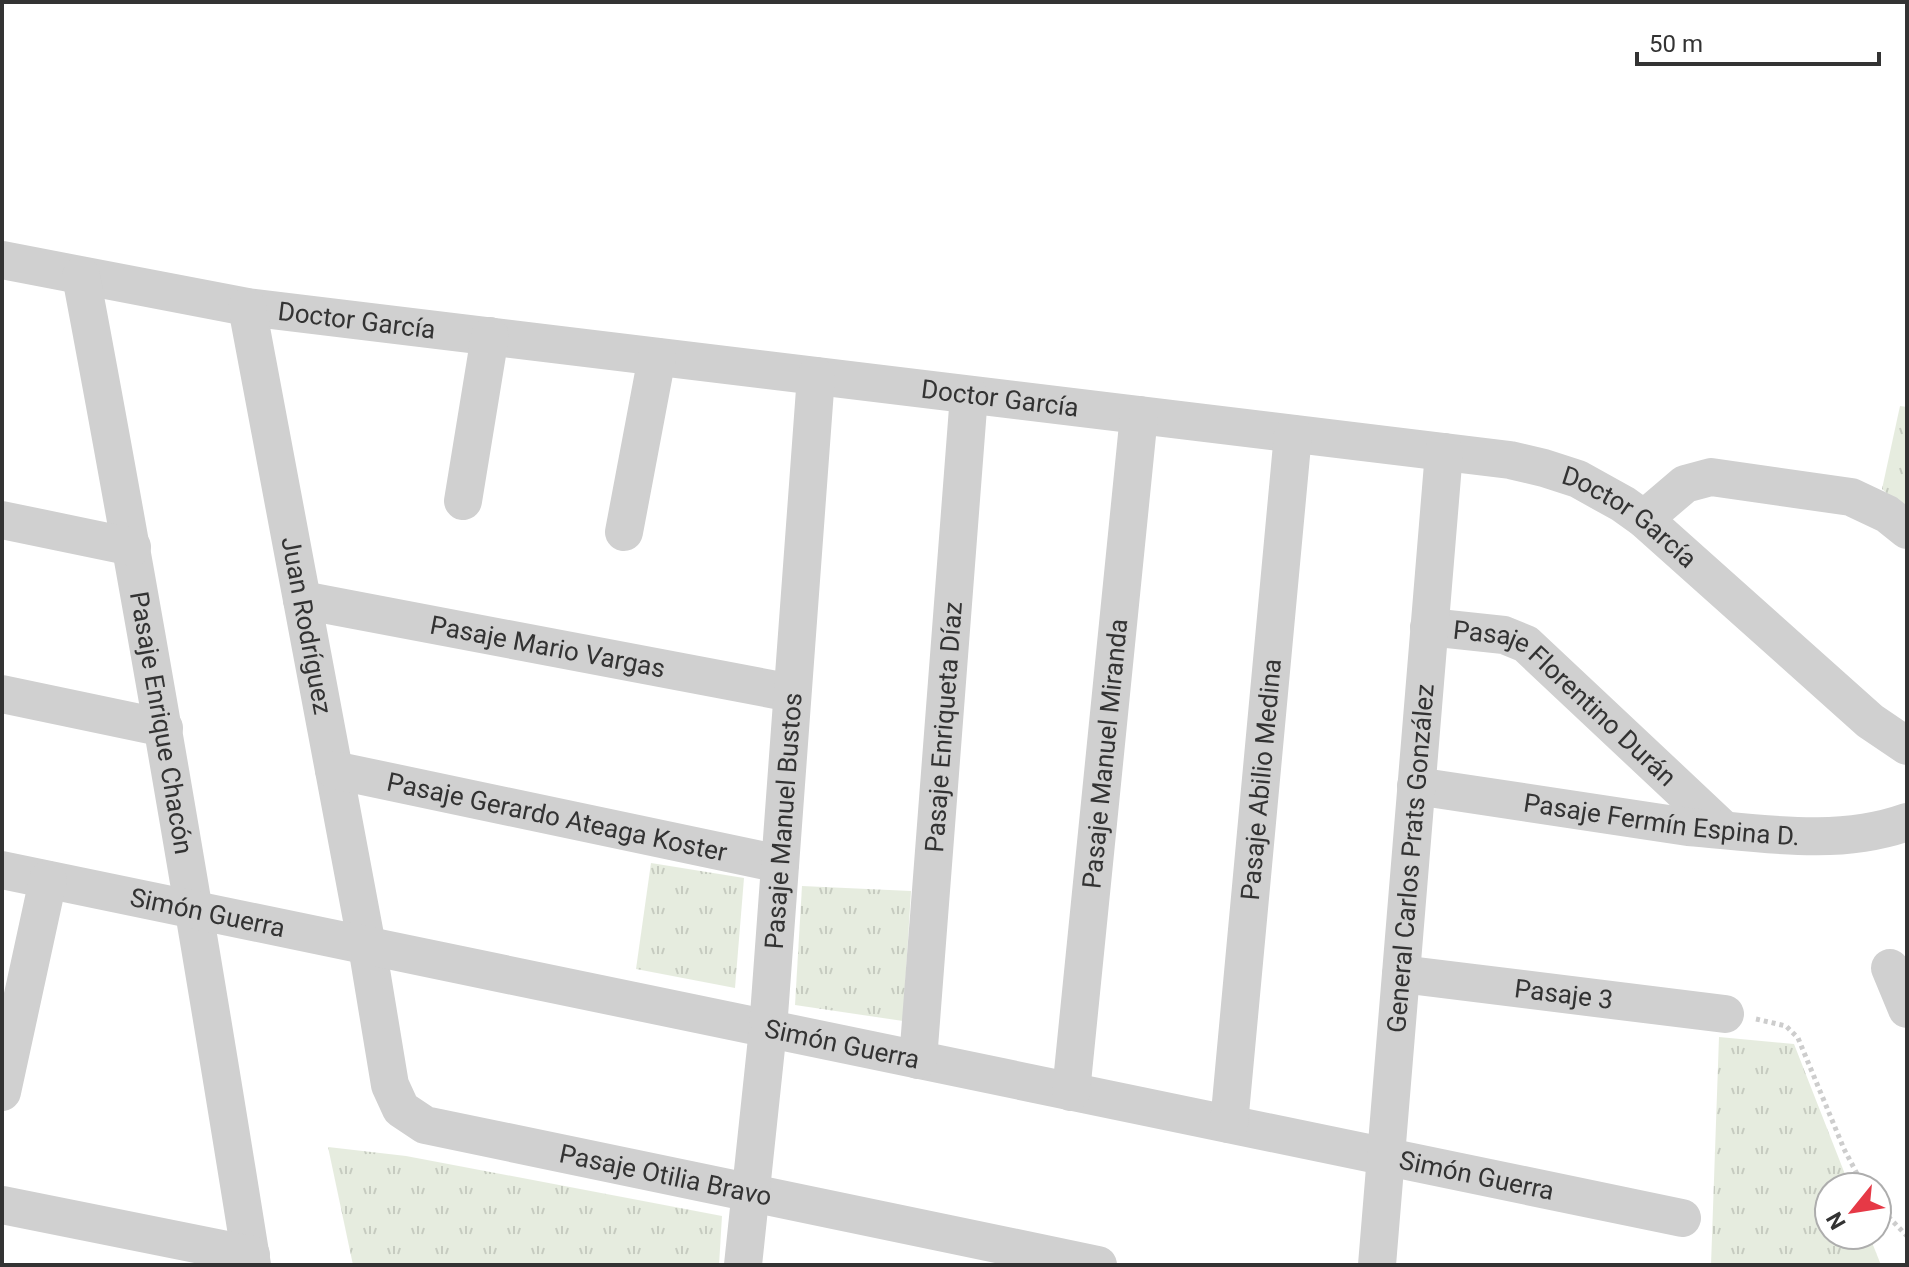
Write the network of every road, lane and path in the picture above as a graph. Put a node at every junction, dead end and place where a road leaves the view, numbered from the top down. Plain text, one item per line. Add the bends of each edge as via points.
1 (2, 260) edge
2 (81, 276) junction
3 (247, 307) junction
4 (490, 336) junction
5 (657, 357) junction
6 (816, 376) junction
7 (969, 395) junction
8 (1139, 415) junction
9 (1293, 434) junction
10 (1444, 452) junction
11 (463, 501) dead end
12 (1644, 519) junction
13 (2, 520) edge
14 (1907, 530) edge
15 (624, 532) dead end
16 (132, 547) junction
17 (302, 600) junction
18 (1429, 627) junction
19 (792, 693) junction
20 (2, 694) edge
21 (164, 728) junction
22 (1907, 746) edge
23 (334, 770) junction
24 (1416, 786) junction
25 (1907, 822) edge
26 (1724, 830) junction
27 (780, 864) junction
28 (2, 870) edge
29 (48, 880) junction
30 (196, 910) junction
31 (367, 946) junction
32 (1890, 968) dead end
33 (1401, 974) junction
34 (1907, 1009) edge
35 (1725, 1014) joint
36 (768, 1029) junction
37 (8, 1038) edge
38 (918, 1060) junction
39 (2, 1092) edge
40 (1071, 1092) junction
41 (1229, 1124) junction
42 (1386, 1158) junction
43 (1856, 1171) edge
44 (750, 1193) junction
45 (2, 1205) edge
46 (1682, 1218) dead end
47 (1893, 1222) edge
48 (1907, 1236) edge
49 (251, 1260) edge
50 (743, 1265) edge
51 (1098, 1265) edge
52 (1377, 1265) edge

1 - 2 street, Doctor García
2 - 3 street, Doctor García
2 - 16 street, Pasaje Enrique Chacón
3 - 4 street, Doctor García
3 - 17 street, Juan Rodríguez
4 - 5 street, Doctor García
4 - 11 street
5 - 6 street, Doctor García
5 - 15 street
6 - 7 street, Doctor García
6 - 19 street, Pasaje Manuel Bustos
7 - 8 street, Doctor García
7 - 38 street, Pasaje Enriqueta Díaz
8 - 9 street, Doctor García
8 - 40 street, Pasaje Manuel Miranda
9 - 10 street, Doctor García
9 - 41 street, Pasaje Abilio Medina
10 - 12 street, Doctor García via 1544,468 1601,490
10 - 18 street, General Carlos Prats González
12 - 14 street via 1685,484 1711,477 1851,497
12 - 22 street, Doctor García via 1870,721
13 - 16 street
16 - 21 street, Pasaje Enrique Chacón
17 - 19 street, Pasaje Mario Vargas
17 - 23 street, Juan Rodríguez
18 - 24 street, General Carlos Prats González
18 - 26 street, Pasaje Florentino Durán via 1504,635 1526,644
19 - 27 street, Pasaje Manuel Bustos
20 - 21 street
21 - 30 street, Pasaje Enrique Chacón
23 - 27 street, Pasaje Gerardo Ateaga Koster
23 - 31 street, Juan Rodríguez
24 - 26 street, Pasaje Fermín Espina D.
24 - 33 street, General Carlos Prats González
25 - 26 street, Pasaje Fermín Espina D. via 1834,837
27 - 36 street, Pasaje Manuel Bustos
28 - 29 street, Simón Guerra
29 - 30 street, Simón Guerra
29 - 37 street
30 - 31 street, Simón Guerra
30 - 49 street, Pasaje Enrique Chacón
31 - 36 street, Simón Guerra
31 - 44 street, Pasaje Otilia Bravo via 390,1085 401,1109 412,1118
32 - 34 street
33 - 35 street, Pasaje 3
33 - 42 street, General Carlos Prats González
35 - 43 path via 1786,1026 1798,1038
36 - 38 street, Simón Guerra
36 - 44 street, Pasaje Manuel Bustos
37 - 39 street
38 - 40 street, Simón Guerra
40 - 41 street, Simón Guerra
41 - 42 street, Simón Guerra
42 - 46 street, Simón Guerra
42 - 52 street, General Carlos Prats González
44 - 50 street, Pasaje Manuel Bustos
44 - 51 street, Pasaje Otilia Bravo
45 - 49 street
47 - 48 path

